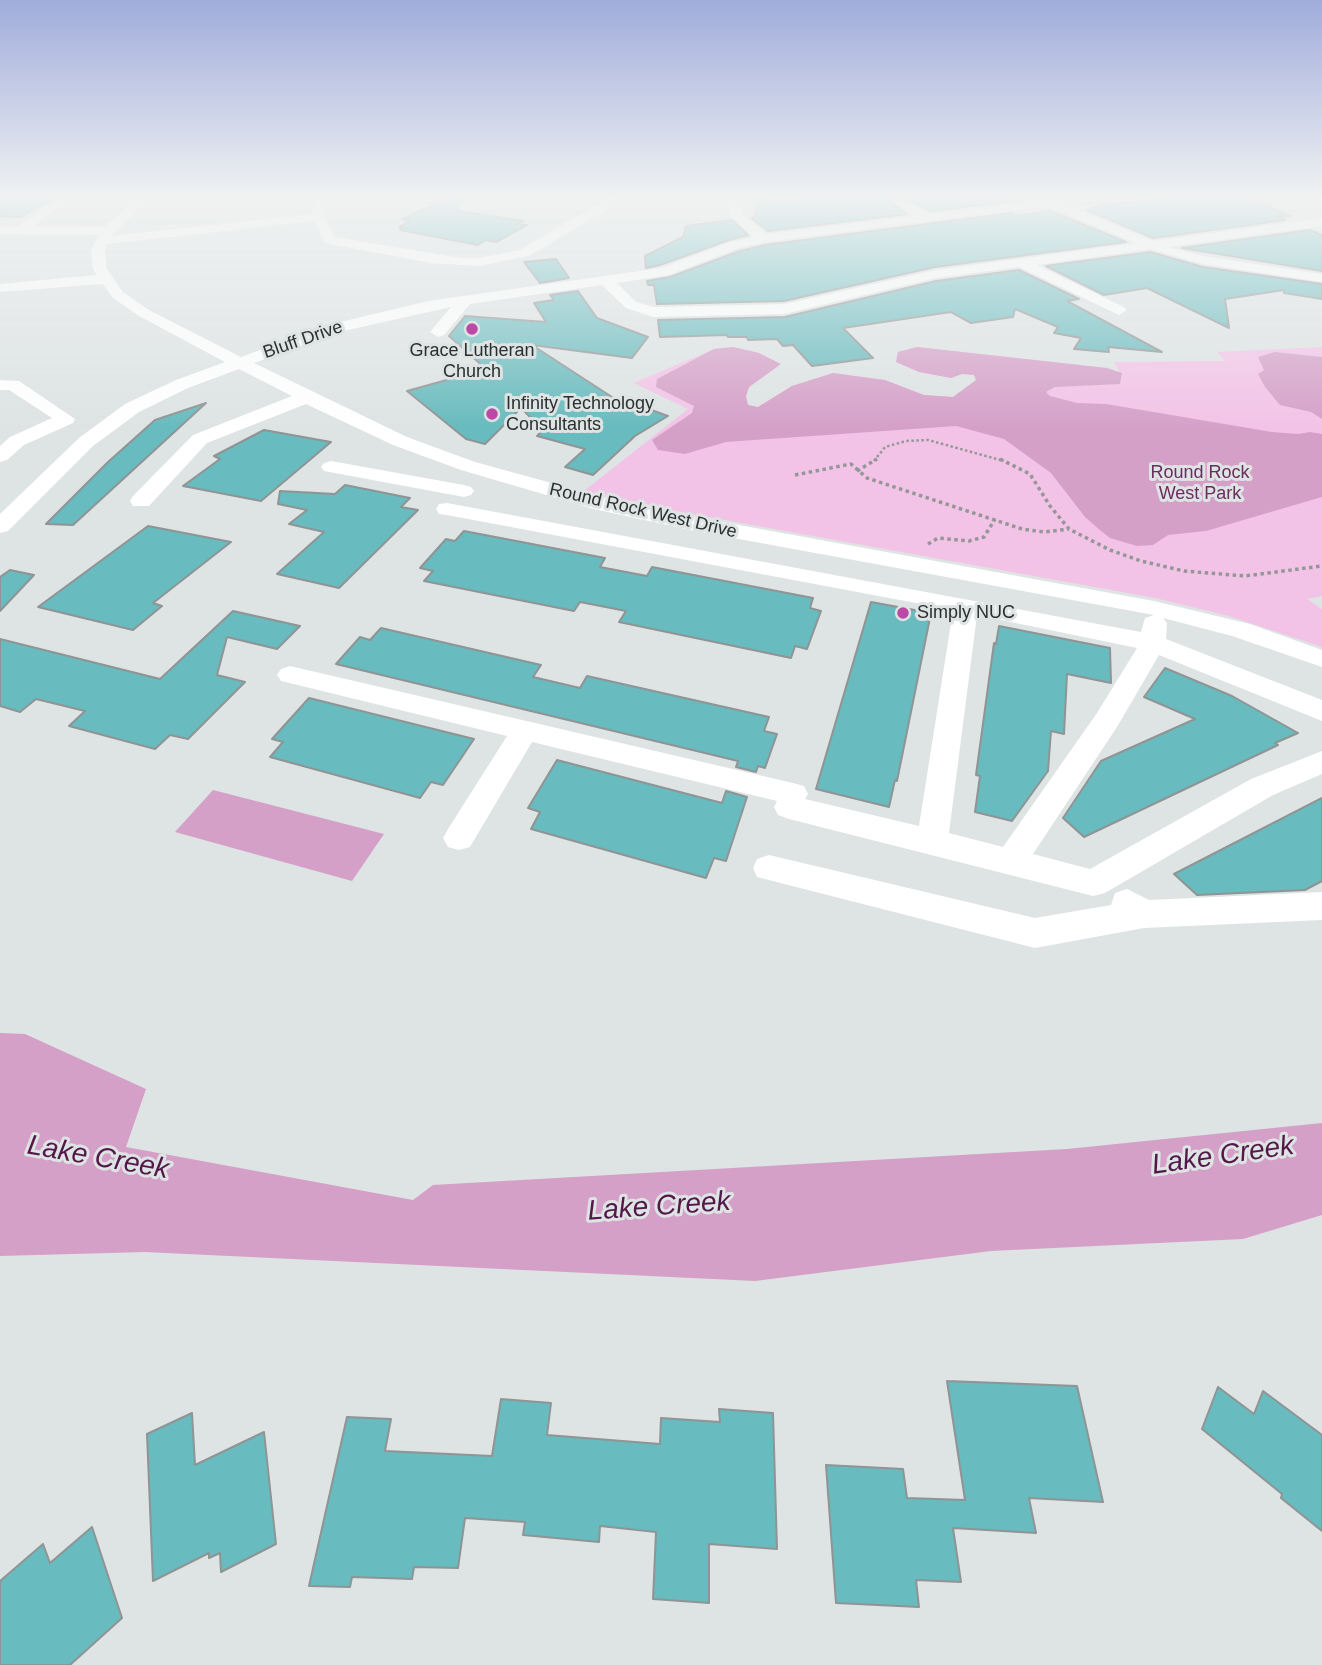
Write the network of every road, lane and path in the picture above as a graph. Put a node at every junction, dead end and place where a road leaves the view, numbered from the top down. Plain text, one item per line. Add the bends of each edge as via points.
1 (103, 273) edge
2 (486, 273) edge
3 (655, 273) edge
4 (951, 273) edge
5 (1042, 273) edge
6 (1287, 273) edge
7 (489, 278) junction
8 (1322, 278) edge
9 (105, 279) junction
10 (607, 282) junction
11 (0, 288) edge
12 (509, 295) junction
13 (490, 297) junction
14 (465, 301) junction
15 (1119, 310) dead end
16 (438, 332) dead end
17 (240, 363) junction
18 (0, 385) edge
19 (307, 397) junction
20 (11, 404) dead end
21 (45, 405) junction
22 (66, 419) junction
23 (104, 428) junction
24 (0, 456) edge
25 (331, 467) dead end
26 (857, 471) junction
27 (795, 475) dead end
28 (464, 491) dead end
29 (141, 501) dead end
30 (447, 509) dead end
31 (995, 519) junction
32 (0, 526) edge
33 (1069, 529) junction
34 (928, 544) dead end
35 (1322, 566) edge
36 (966, 605) junction
37 (1154, 608) junction
38 (1153, 643) junction
39 (1322, 659) edge
40 (290, 675) dead end
41 (1322, 711) edge
42 (526, 731) junction
43 (1322, 762) edge
44 (459, 838) dead end
45 (932, 841) junction
46 (1011, 861) junction
47 (769, 868) dead end
48 (1093, 883) junction
49 (1322, 906) edge
50 (1144, 914) junction

1 - 9 street
2 - 7 street
3 - 10 street, Bluff Drive
4 - 10 street via 764,311 643,311
5 - 15 street
6 - 8 street
7 - 12 street
7 - 13 street
9 - 11 street
9 - 17 street, Round Rock West Drive via 134,307
10 - 12 street, Bluff Drive
12 - 13 street, Bluff Drive
13 - 14 street, Bluff Drive
14 - 16 street
14 - 17 street, Bluff Drive via 334,328
17 - 19 street, Round Rock West Drive
17 - 23 street, Bluff Drive via 162,392
18 - 21 street via 13,385
19 - 29 street via 200,439
19 - 37 street, Round Rock West Drive via 400,441 468,466 602,504
20 - 21 street
21 - 22 street
22 - 23 street
22 - 24 street via 17,441
23 - 32 street, Bluff Drive
25 - 28 street
26 - 27 path via 851,464
26 - 31 path
26 - 33 path via 876,460 886,447 906,441 954,445 1030,474
30 - 36 street
31 - 33 path via 1030,531
31 - 34 path via 984,537 969,541 938,538
33 - 35 path via 1110,550 1184,571 1245,576
36 - 38 street
36 - 45 street
37 - 38 street
37 - 39 street, Round Rock West Drive via 1241,630
38 - 41 street
38 - 46 street
40 - 42 street
42 - 44 street
42 - 45 street
43 - 48 street via 1262,787
45 - 46 street
46 - 48 street
47 - 50 street via 1035,933
48 - 50 street
49 - 50 street

